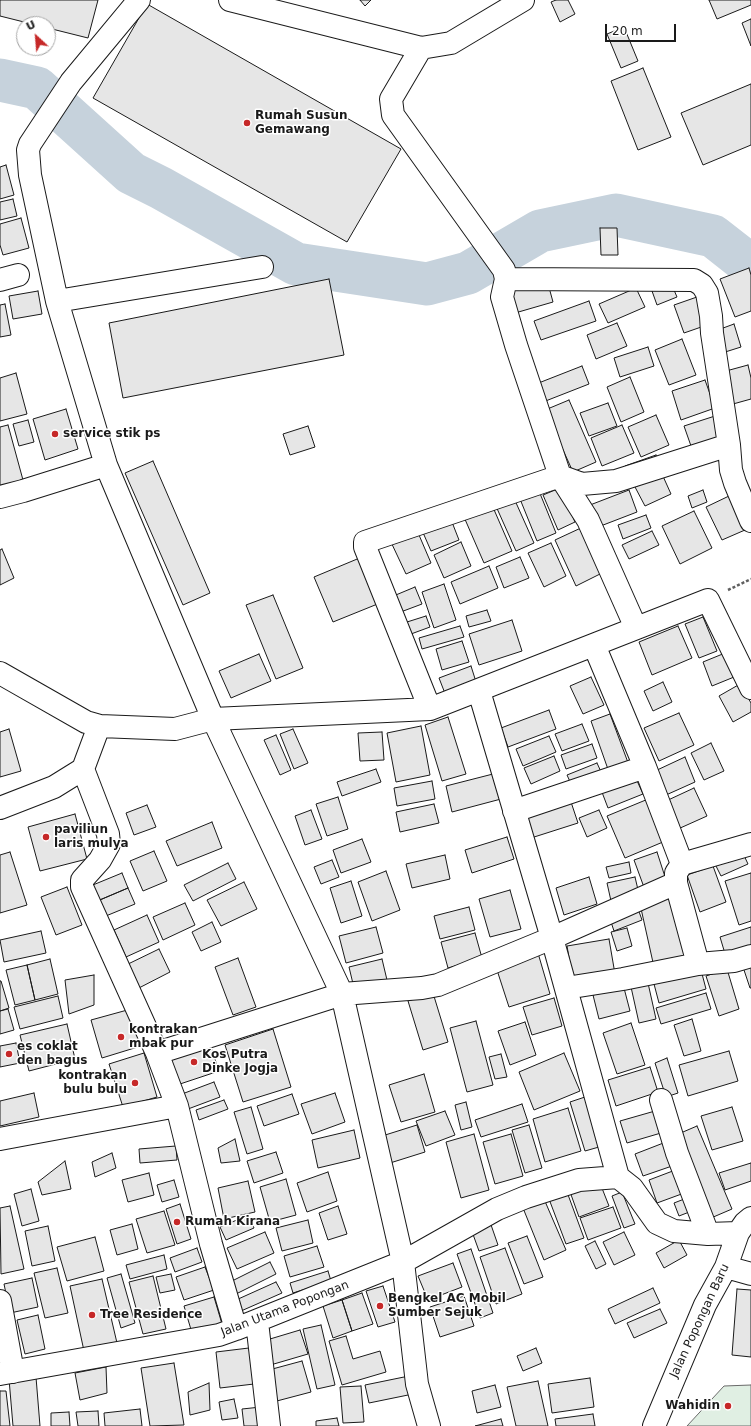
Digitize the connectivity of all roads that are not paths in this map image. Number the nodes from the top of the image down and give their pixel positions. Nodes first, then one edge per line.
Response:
1 (139, 0) edge
2 (230, 0) edge
3 (524, 0) edge
4 (420, 48) junction
5 (262, 267) dead end
6 (504, 273) junction
7 (57, 301) junction
8 (729, 444) junction
9 (106, 465) junction
10 (560, 476) junction
11 (0, 497) edge
12 (751, 521) edge
13 (636, 628) junction
14 (594, 645) junction
15 (0, 673) edge
16 (751, 688) edge
17 (479, 691) junction
18 (430, 709) junction
19 (213, 718) junction
20 (99, 726) junction
21 (645, 767) junction
22 (83, 770) junction
23 (0, 808) edge
24 (514, 811) junction
25 (751, 844) edge
26 (679, 873) junction
27 (552, 938) junction
28 (751, 956) edge
29 (698, 964) junction
30 (566, 988) junction
31 (342, 994) junction
32 (157, 1052) junction
33 (661, 1100) dead end
34 (177, 1106) junction
35 (0, 1139) edge
36 (618, 1177) junction
37 (744, 1226) edge
38 (708, 1234) junction
39 (403, 1262) junction
40 (726, 1268) junction
41 (751, 1274) edge
42 (0, 1301) edge
43 (257, 1322) junction
44 (236, 1330) junction
45 (6, 1373) edge
46 (270, 1426) edge
47 (429, 1426) edge
48 (654, 1426) edge

1 - 7 street
2 - 4 street
3 - 4 street
4 - 6 street
5 - 7 street
6 - 8 street
6 - 10 street
7 - 9 street
8 - 10 street
8 - 12 street
9 - 11 street
9 - 19 street
10 - 13 street
10 - 18 street
13 - 14 street
13 - 16 street
14 - 17 street
14 - 21 street
15 - 20 street
17 - 18 street
17 - 24 street
18 - 19 street
19 - 20 street
19 - 31 street
20 - 22 street
21 - 24 street
21 - 26 street
22 - 23 street
22 - 32 street
24 - 27 street
25 - 26 street
26 - 27 street
26 - 29 street
27 - 30 street
27 - 31 street
28 - 29 street
29 - 30 street
30 - 36 street
31 - 32 street
31 - 39 street
32 - 34 street
33 - 38 street
34 - 35 street
34 - 44 street
36 - 38 street
36 - 39 street, Jalan Utama Popongan
37 - 38 street
37 - 40 street, Jalan Popongan Baru
39 - 43 street, Jalan Utama Popongan
39 - 47 street
40 - 41 street
40 - 48 street, Jalan Popongan Baru
42 - 45 street
43 - 44 street, Jalan Utama Popongan
43 - 46 street
44 - 45 street, Jalan Utama Popongan

